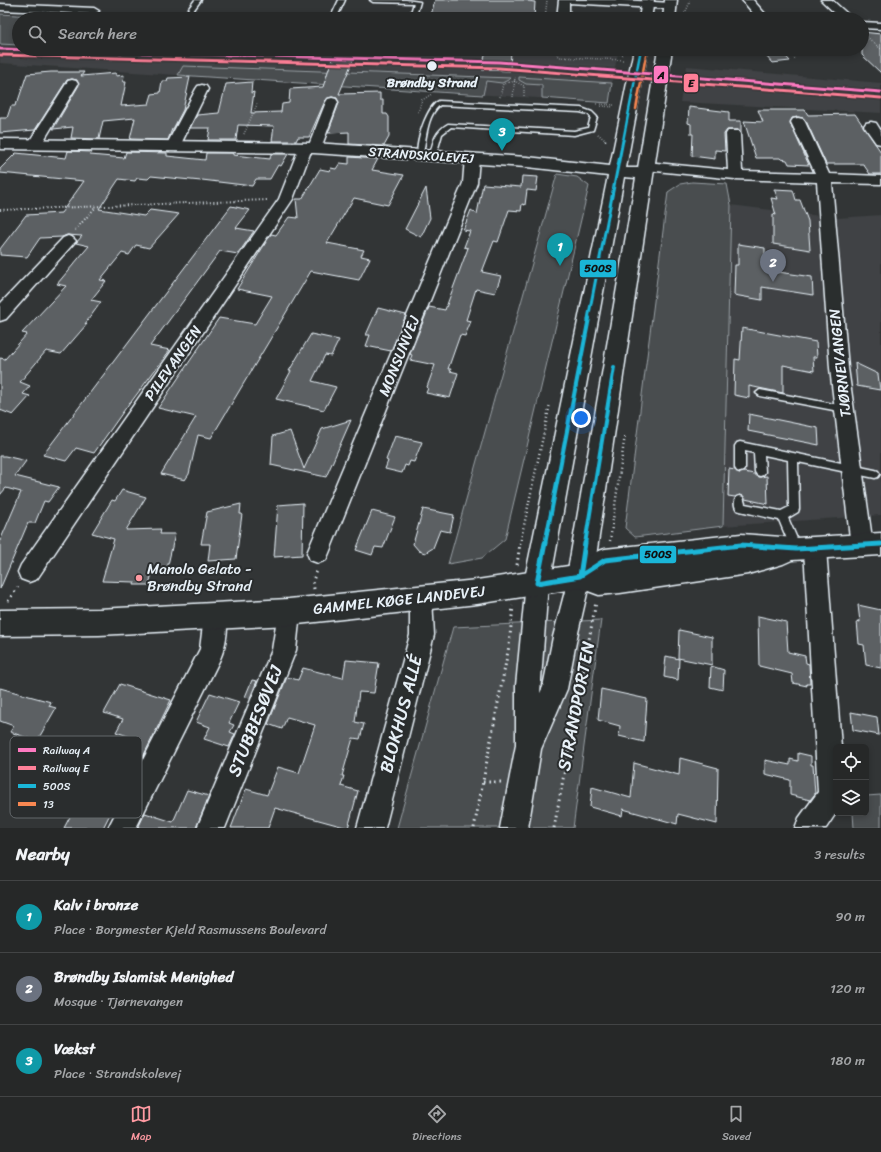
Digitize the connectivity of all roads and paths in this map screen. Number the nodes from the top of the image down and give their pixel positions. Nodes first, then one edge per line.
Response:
1 (28, 0) edge
2 (85, 0) edge
3 (198, 0) edge
4 (342, 0) edge
5 (373, 0) edge
6 (547, 0) edge
7 (691, 0) edge
8 (747, 0) edge
9 (826, 0) edge
10 (415, 1) edge
11 (564, 1) edge
12 (0, 7) edge
13 (20, 8) junction
14 (647, 8) edge
15 (670, 8) edge
16 (75, 10) junction
17 (93, 12) edge
18 (189, 12) edge
19 (336, 12) edge
20 (414, 12) edge
21 (546, 12) edge
22 (563, 12) edge
23 (685, 12) edge
24 (758, 12) edge
25 (839, 12) edge
26 (869, 25) edge
27 (881, 26) edge
28 (869, 38) edge
29 (881, 49) edge
30 (558, 56) edge
31 (623, 56) edge
32 (640, 56) edge
33 (660, 56) edge
34 (792, 56) edge
35 (796, 60) dead end
36 (465, 66) dead end
37 (516, 68) dead end
38 (515, 77) dead end
39 (72, 84) dead end
40 (202, 89) dead end
41 (258, 102) dead end
42 (332, 102) dead end
43 (512, 106) junction
44 (428, 120) junction
45 (798, 122) dead end
46 (450, 125) junction
47 (871, 126) dead end
48 (733, 134) dead end
49 (881, 140) edge
50 (0, 144) edge
51 (34, 145) junction
52 (173, 146) junction
53 (238, 147) junction
54 (310, 148) junction
55 (426, 155) junction
56 (472, 158) junction
57 (617, 168) junction
58 (645, 170) junction
59 (735, 175) junction
60 (824, 178) junction
61 (881, 180) edge
62 (286, 199) junction
63 (96, 206) junction
64 (0, 210) edge
65 (68, 241) joint
66 (0, 315) edge
67 (760, 393) dead end
68 (844, 408) junction
69 (759, 450) junction
70 (793, 457) junction
71 (740, 468) dead end
72 (851, 469) junction
73 (760, 472) dead end
74 (875, 474) dead end
75 (740, 500) dead end
76 (782, 516) junction
77 (875, 545) edge
78 (806, 549) junction
79 (318, 553) joint
80 (29, 572) joint
81 (590, 580) junction
82 (526, 584) junction
83 (421, 598) junction
84 (315, 609) junction
85 (289, 612) junction
86 (2, 615) edge
87 (216, 617) junction
88 (529, 745) junction
89 (142, 789) edge
90 (127, 818) edge
91 (122, 828) edge
92 (211, 828) edge
93 (371, 828) edge
94 (474, 828) edge
95 (514, 828) edge
96 (554, 828) edge
97 (809, 828) edge

1 - 13 street
2 - 16 street
3 - 18 lane
4 - 19 lane
5 - 10 lane
6 - 21 path
7 - 23 path
8 - 24 street
9 - 25 street
10 - 20 lane
11 - 14 street
11 - 22 street
12 - 13 street
13 - 16 street
14 - 15 street
16 - 17 street
26 - 27 street
28 - 29 path
30 - 31 path
32 - 57 street
33 - 58 street
34 - 35 path
36 - 37 path
38 - 43 path
39 - 51 street
40 - 52 street
41 - 53 path
42 - 54 street
43 - 44 lane
43 - 46 lane
44 - 46 lane
44 - 55 lane
45 - 60 street
46 - 55 lane
47 - 49 street
48 - 59 street
50 - 51 street, STRANDSKOLEVEJ
51 - 52 street, STRANDSKOLEVEJ
52 - 53 street, STRANDSKOLEVEJ
53 - 54 street, STRANDSKOLEVEJ
54 - 55 street, STRANDSKOLEVEJ
54 - 62 street, PILEVANGEN
55 - 56 street, STRANDSKOLEVEJ
56 - 57 street, STRANDSKOLEVEJ
56 - 79 street, MONSUNVEJ
57 - 58 street, STRANDSKOLEVEJ
57 - 82 street
58 - 59 street, STRANDSKOLEVEJ
58 - 81 street
59 - 60 street, STRANDSKOLEVEJ
60 - 61 street, STRANDSKOLEVEJ
60 - 68 street, TJØRNEVANGEN
62 - 63 path
62 - 80 street, PILEVANGEN
63 - 64 path
63 - 65 path
65 - 66 street
67 - 68 lane
68 - 72 street, TJØRNEVANGEN
69 - 70 lane
69 - 71 lane
69 - 73 lane
70 - 72 lane
70 - 76 lane
72 - 74 lane
72 - 77 street, TJØRNEVANGEN
75 - 76 lane
76 - 78 lane
77 - 78 street, GAMMEL KØGE LANDEVEJ
78 - 81 street, GAMMEL KØGE LANDEVEJ
78 - 97 street
79 - 84 path
80 - 86 path
81 - 82 street, GAMMEL KØGE LANDEVEJ
81 - 88 street, STRANDPORTEN
81 - 96 path, STRANDPORTEN
82 - 83 street, GAMMEL KØGE LANDEVEJ
82 - 88 street, STRANDPORTEN
82 - 94 path
83 - 84 street, GAMMEL KØGE LANDEVEJ
83 - 93 street, BLOKHUS ALLÉ
84 - 85 street, GAMMEL KØGE LANDEVEJ
85 - 87 street, GAMMEL KØGE LANDEVEJ
85 - 92 street, STUBBESØVEJ
86 - 87 street, GAMMEL KØGE LANDEVEJ
87 - 89 street
88 - 95 street, STRANDPORTEN
90 - 91 street

